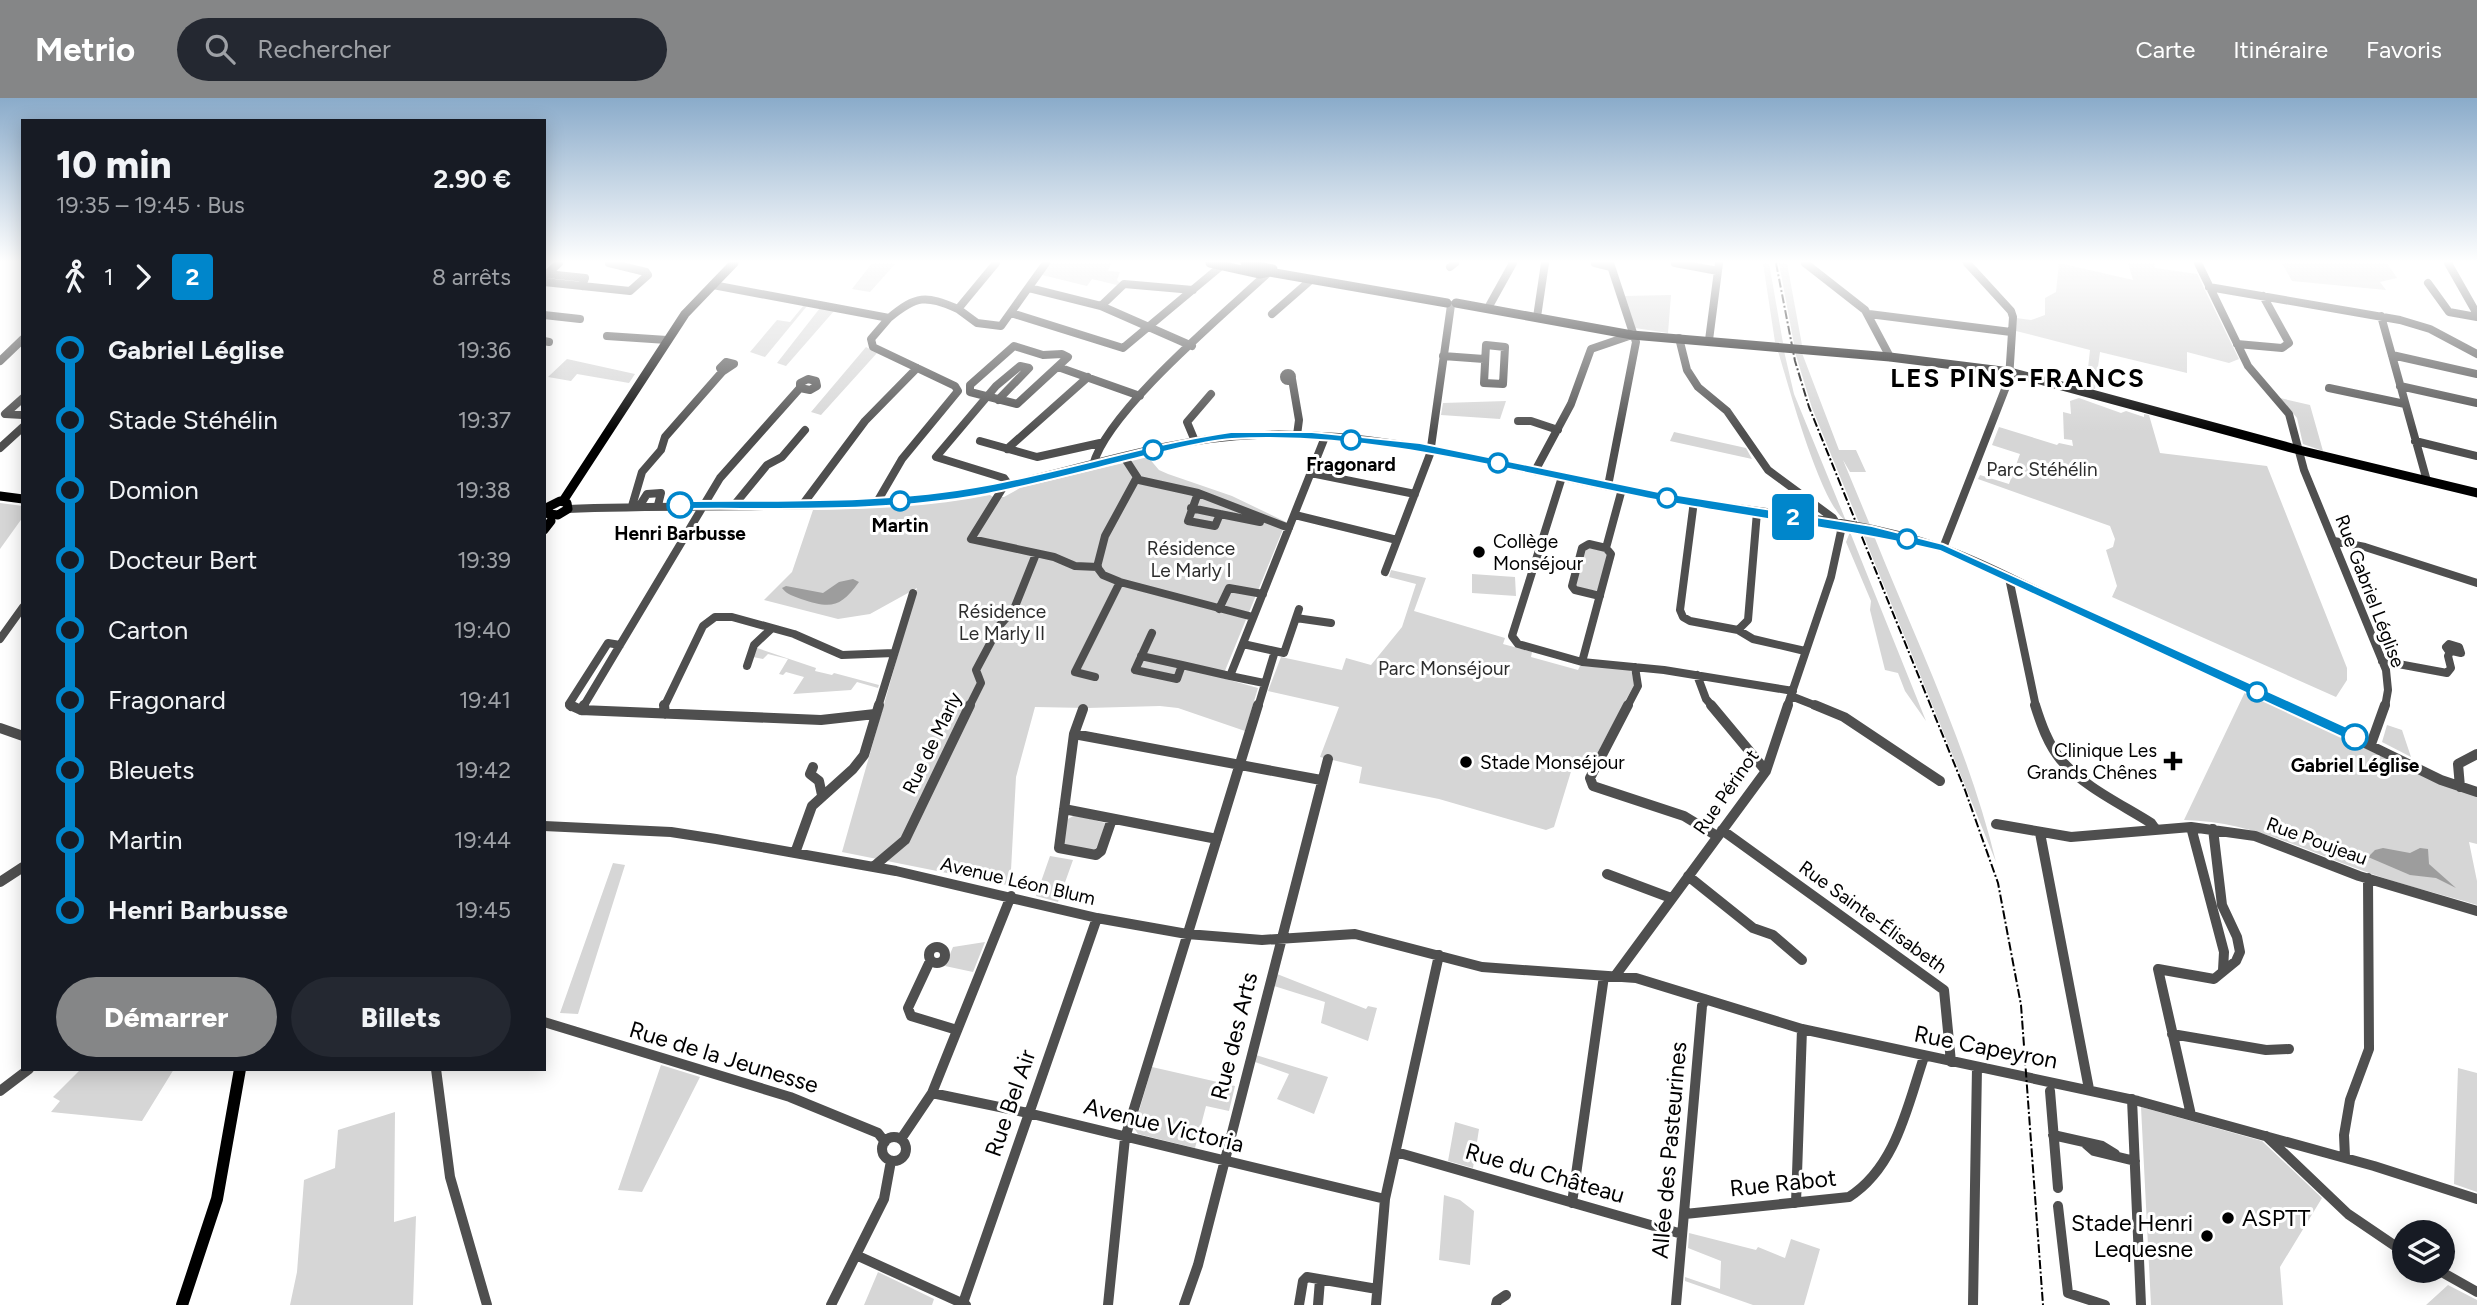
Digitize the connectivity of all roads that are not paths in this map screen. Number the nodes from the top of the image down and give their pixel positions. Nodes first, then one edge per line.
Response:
1 (681, 319) edge
2 (888, 319) edge
3 (974, 319) edge
4 (1005, 319) edge
5 (1030, 319) edge
6 (1130, 319) edge
7 (1159, 319) edge
8 (1220, 319) edge
9 (1449, 319) edge
10 (1548, 319) edge
11 (1628, 319) edge
12 (1712, 319) edge
13 (1871, 319) edge
14 (1910, 319) edge
15 (2013, 319) edge
16 (2225, 319) edge
17 (2276, 319) edge
18 (2382, 319) edge
19 (2393, 319) edge
20 (1149, 328) junction
21 (2011, 332) junction
22 (607, 336) dead end
23 (1634, 338) junction
24 (1679, 338) junction
25 (667, 340) junction
26 (1709, 340) junction
27 (21, 341) edge
28 (2238, 344) junction
29 (1192, 346) junction
30 (2477, 354) edge
31 (2392, 355) junction
32 (1443, 356) junction
33 (1890, 357) junction
34 (1483, 359) junction
35 (0, 360) edge
36 (1058, 367) junction
37 (917, 368) junction
38 (722, 372) dead end
39 (2010, 372) junction
40 (2477, 374) edge
41 (1088, 377) junction
42 (1292, 379) dead end
43 (2400, 386) junction
44 (800, 388) dead end
45 (2329, 388) dead end
46 (1211, 394) dead end
47 (1140, 396) junction
48 (988, 397) junction
49 (21, 400) edge
50 (998, 400) junction
51 (2477, 403) edge
52 (2405, 404) junction
53 (21, 415) edge
54 (1518, 421) dead end
55 (21, 429) edge
56 (805, 430) dead end
57 (1558, 430) junction
58 (1297, 435) junction
59 (1325, 437) junction
60 (981, 441) dead end
61 (1195, 441) junction
62 (2415, 441) junction
63 (1100, 443) junction
64 (0, 448) edge
65 (1007, 449) junction
66 (1430, 449) junction
67 (2299, 450) junction
68 (2477, 456) edge
69 (1124, 457) junction
70 (1093, 465) junction
71 (1535, 471) junction
72 (1311, 472) junction
73 (1562, 477) junction
74 (1136, 479) junction
75 (2427, 481) junction
76 (1006, 485) junction
77 (1608, 486) junction
78 (1622, 489) junction
79 (1198, 493) junction
80 (2477, 493) edge
81 (1415, 494) junction
82 (0, 496) edge
83 (21, 499) edge
84 (1694, 501) junction
85 (877, 502) junction
86 (734, 504) junction
87 (803, 504) junction
88 (566, 505) junction
89 (702, 505) junction
90 (636, 506) junction
91 (1191, 508) junction
92 (1757, 512) junction
93 (550, 514) edge
94 (1220, 514) junction
95 (1294, 515) junction
96 (1269, 522) junction
97 (1842, 525) junction
98 (1289, 528) junction
99 (1397, 540) junction
100 (2334, 541) junction
101 (1606, 548) junction
102 (1943, 548) junction
103 (1036, 554) junction
104 (1097, 567) junction
105 (1385, 572) dead end
106 (2009, 578) junction
107 (1120, 582) junction
108 (2477, 583) edge
109 (913, 593) dead end
110 (1262, 594) junction
111 (1600, 596) junction
112 (1219, 608) junction
113 (21, 610) edge
114 (1253, 617) junction
115 (1331, 623) dead end
116 (771, 629) junction
117 (1738, 630) junction
118 (1152, 633) dead end
119 (0, 639) edge
120 (1243, 644) junction
121 (1805, 651) junction
122 (1279, 652) junction
123 (2451, 652) dead end
124 (894, 653) junction
125 (1142, 656) junction
126 (2382, 661) junction
127 (1582, 662) junction
128 (1182, 665) junction
129 (747, 666) dead end
130 (1635, 667) junction
131 (1697, 675) junction
132 (1230, 676) junction
133 (1095, 677) dead end
134 (1264, 683) junction
135 (1792, 694) junction
136 (1083, 709) dead end
137 (666, 714) junction
138 (875, 714) junction
139 (0, 728) edge
140 (1074, 734) junction
141 (21, 735) edge
142 (2371, 744) junction
143 (2477, 754) edge
144 (1328, 759) dead end
145 (1240, 765) junction
146 (813, 767) dead end
147 (1766, 771) junction
148 (1321, 780) junction
149 (1940, 780) dead end
150 (2460, 787) junction
151 (2477, 792) edge
152 (822, 795) junction
153 (1064, 809) junction
154 (1112, 819) junction
155 (1996, 824) dead end
156 (546, 826) edge
157 (2191, 828) junction
158 (2213, 829) junction
159 (2156, 830) junction
160 (1719, 833) junction
161 (2040, 833) junction
162 (1217, 839) junction
163 (795, 853) junction
164 (873, 867) junction
165 (21, 868) edge
166 (1607, 874) dead end
167 (1688, 876) junction
168 (2368, 878) junction
169 (0, 882) edge
170 (1011, 897) junction
171 (1671, 898) junction
172 (2210, 903) junction
173 (2222, 905) junction
174 (2477, 911) edge
175 (1097, 918) junction
176 (1187, 934) junction
177 (1280, 939) junction
178 (1439, 955) junction
179 (1802, 960) dead end
180 (930, 961) dead end
181 (1482, 967) joint
182 (2223, 970) junction
183 (1609, 976) junction
184 (1705, 999) junction
185 (546, 1023) edge
186 (1802, 1028) junction
187 (957, 1030) junction
188 (2172, 1034) junction
189 (2290, 1049) dead end
190 (1924, 1057) junction
191 (1951, 1062) junction
192 (1977, 1067) junction
193 (26, 1071) edge
194 (240, 1071) edge
195 (436, 1071) edge
196 (2089, 1089) junction
197 (0, 1091) edge
198 (2050, 1091) dead end
199 (932, 1093) junction
200 (2132, 1099) junction
201 (1028, 1113) junction
202 (2191, 1115) junction
203 (2053, 1135) junction
204 (2265, 1135) junction
205 (1125, 1138) junction
206 (901, 1139) junction
207 (885, 1142) junction
208 (1396, 1153) junction
209 (2345, 1157) junction
210 (891, 1161) junction
211 (2136, 1161) junction
212 (1223, 1162) junction
213 (2058, 1188) dead end
214 (1385, 1199) junction
215 (2477, 1199) edge
216 (1572, 1203) junction
217 (1796, 1203) junction
218 (2058, 1206) dead end
219 (1685, 1214) junction
220 (1682, 1234) junction
221 (2392, 1245) edge
222 (856, 1255) junction
223 (1320, 1280) junction
224 (2455, 1280) edge
225 (1377, 1289) junction
226 (2477, 1292) edge
227 (1506, 1295) dead end
228 (965, 1304) edge
229 (182, 1305) edge
230 (487, 1305) edge
231 (831, 1305) edge
232 (1108, 1305) edge
233 (1184, 1305) edge
234 (1299, 1305) edge
235 (1318, 1305) edge
236 (1376, 1305) edge
237 (1496, 1305) edge
238 (1676, 1305) edge
239 (1973, 1305) edge
240 (2105, 1305) edge
241 (2141, 1305) edge

1 - 25 main road
2 - 37 street
3 - 4 street
5 - 20 street
6 - 20 street
7 - 20 street
8 - 29 street
9 - 32 street
10 - 23 main road
11 - 23 street
12 - 26 street
13 - 33 street
14 - 21 street
15 - 21 street
16 - 28 street, Rue Gabriel Léglise
17 - 28 street
18 - 31 street
19 - 30 street
20 - 29 street
21 - 39 street
22 - 25 street
23 - 24 main road
23 - 57 street
23 - 77 street
24 - 26 main road
24 - 97 street
25 - 88 main road
26 - 33 main road
27 - 35 street
28 - 67 street, Rue Gabriel Léglise
29 - 47 street
31 - 40 street
31 - 43 street
32 - 34 street
32 - 66 street
33 - 39 main road
34 - 34 street
36 - 41 street
36 - 48 street
36 - 50 street
37 - 85 street
37 - 87 street
38 - 90 street
39 - 67 main road
39 - 102 street
41 - 47 street
41 - 65 street
42 - 58 street
43 - 51 street
43 - 52 street
44 - 89 street
45 - 52 street
46 - 61 street
47 - 63 street
48 - 50 street
48 - 50 street
48 - 76 street
49 - 53 street
52 - 62 street
54 - 57 street
55 - 64 street
56 - 86 street
57 - 71 street
58 - 59 street
58 - 61 street
59 - 66 street
59 - 72 street
60 - 65 street
61 - 69 street
62 - 68 street
62 - 75 street
63 - 65 street
63 - 70 street
66 - 71 street
66 - 81 street
67 - 75 main road
67 - 100 street, Rue Gabriel Léglise
69 - 70 street
69 - 74 street
70 - 76 street
71 - 73 street
72 - 81 street
72 - 95 street
73 - 77 street
73 - 127 street
74 - 79 street
74 - 104 street
75 - 80 main road
76 - 85 street
76 - 103 street
77 - 78 street
78 - 84 street
78 - 101 street
79 - 91 street
79 - 96 street
81 - 99 street
82 - 83 main road
84 - 92 street
84 - 117 street
85 - 87 street
86 - 87 street
86 - 89 street
88 - 90 street
88 - 93 main road
89 - 90 street
89 - 137 street
91 - 94 street
91 - 94 street
92 - 97 street
92 - 117 street
94 - 96 street
95 - 98 street
95 - 99 street
96 - 98 street
97 - 102 street
97 - 121 street, Rue Périnot
98 - 110 street
99 - 105 street
100 - 108 street
100 - 126 street, Rue Gabriel Léglise
101 - 111 street
101 - 111 street
102 - 106 street
103 - 104 street
103 - 164 street, Rue de Marly
104 - 107 street
106 - 142 street
106 - 159 street
107 - 112 street
107 - 133 street
109 - 124 street
110 - 112 street
110 - 114 street
111 - 127 street
112 - 114 street
113 - 119 street
114 - 120 street
115 - 122 street
116 - 124 street
116 - 129 street
116 - 137 street
117 - 121 street
118 - 125 street
120 - 122 street
120 - 132 street
121 - 135 street, Rue Périnot
122 - 134 street
123 - 126 street
124 - 138 street
125 - 128 street
125 - 128 street
126 - 142 street, Rue Gabriel Léglise
127 - 130 street
128 - 132 street
130 - 131 street
130 - 160 street, Rue Sainte-Élisabeth
131 - 135 street
131 - 147 street
132 - 134 street
134 - 145 street
135 - 147 street, Rue Périnot
135 - 149 street
136 - 140 street
137 - 138 street
138 - 152 street
139 - 141 street
140 - 145 street
140 - 153 street
142 - 150 street
143 - 150 street
144 - 148 street, Rue des Arts
145 - 148 street
145 - 162 street
146 - 152 street
147 - 160 street, Rue Périnot
148 - 177 street, Rue des Arts
150 - 151 street
152 - 163 street
153 - 154 street
153 - 154 street
154 - 162 street
155 - 161 street, Rue Poujeau
156 - 163 street, Avenue Léon Blum
157 - 158 street, Rue Poujeau
157 - 159 street, Rue Poujeau
157 - 172 street
158 - 168 street, Rue Poujeau
158 - 173 street
159 - 161 street, Rue Poujeau
160 - 167 street, Rue Périnot
160 - 191 street, Rue Sainte-Élisabeth
161 - 196 street
162 - 176 street
163 - 164 street, Avenue Léon Blum
164 - 170 street, Avenue Léon Blum
165 - 169 street
166 - 171 street
167 - 171 street, Rue Périnot
167 - 179 street
168 - 174 street, Rue Poujeau
168 - 209 street
170 - 175 street, Avenue Léon Blum
170 - 187 street
171 - 183 street, Rue Périnot
172 - 173 street
172 - 182 street
173 - 182 street
175 - 176 street, Avenue Léon Blum
175 - 201 street, Rue Bel Air
176 - 177 street, Avenue Léon Blum
176 - 205 street
177 - 178 street, Avenue Léon Blum
177 - 212 street, Rue des Arts
178 - 181 street, Avenue Léon Blum
178 - 208 street
180 - 187 street
181 - 183 street, Rue Capeyron
182 - 188 street
183 - 184 street, Rue Capeyron
183 - 216 street
184 - 186 street, Rue Capeyron
184 - 219 street, Allée des Pasteurines
185 - 207 street, Rue de la Jeunesse
186 - 190 street, Rue Capeyron
186 - 217 street
187 - 199 street
188 - 189 street
188 - 202 street
190 - 191 street, Rue Capeyron
190 - 217 street, Rue Rabot
191 - 192 street, Rue Capeyron
192 - 196 street, Rue Capeyron
192 - 239 street
193 - 197 street
194 - 229 main road
195 - 230 street
196 - 200 street, Rue Capeyron
198 - 203 street
199 - 201 street, Avenue Victoria
199 - 206 street
200 - 202 street, Rue Capeyron
200 - 211 street
201 - 205 street, Avenue Victoria
201 - 228 street, Rue Bel Air
202 - 204 street, Rue Capeyron
203 - 211 street
203 - 213 street
204 - 209 street, Rue Capeyron
204 - 221 street
205 - 212 street, Avenue Victoria
205 - 232 street
206 - 207 street
206 - 210 street
207 - 210 street
208 - 214 street
208 - 216 street, Rue du Château
209 - 215 street, Rue Capeyron
210 - 222 street
211 - 241 street
212 - 214 street, Avenue Victoria
212 - 233 street, Rue des Arts
214 - 225 street
216 - 220 street, Rue du Château
217 - 219 street, Rue Rabot
218 - 240 street
219 - 220 street, Allée des Pasteurines
220 - 238 street, Allée des Pasteurines
222 - 228 street
222 - 231 street
223 - 225 street
223 - 234 street
223 - 235 street
224 - 226 street
225 - 236 street
227 - 237 street

